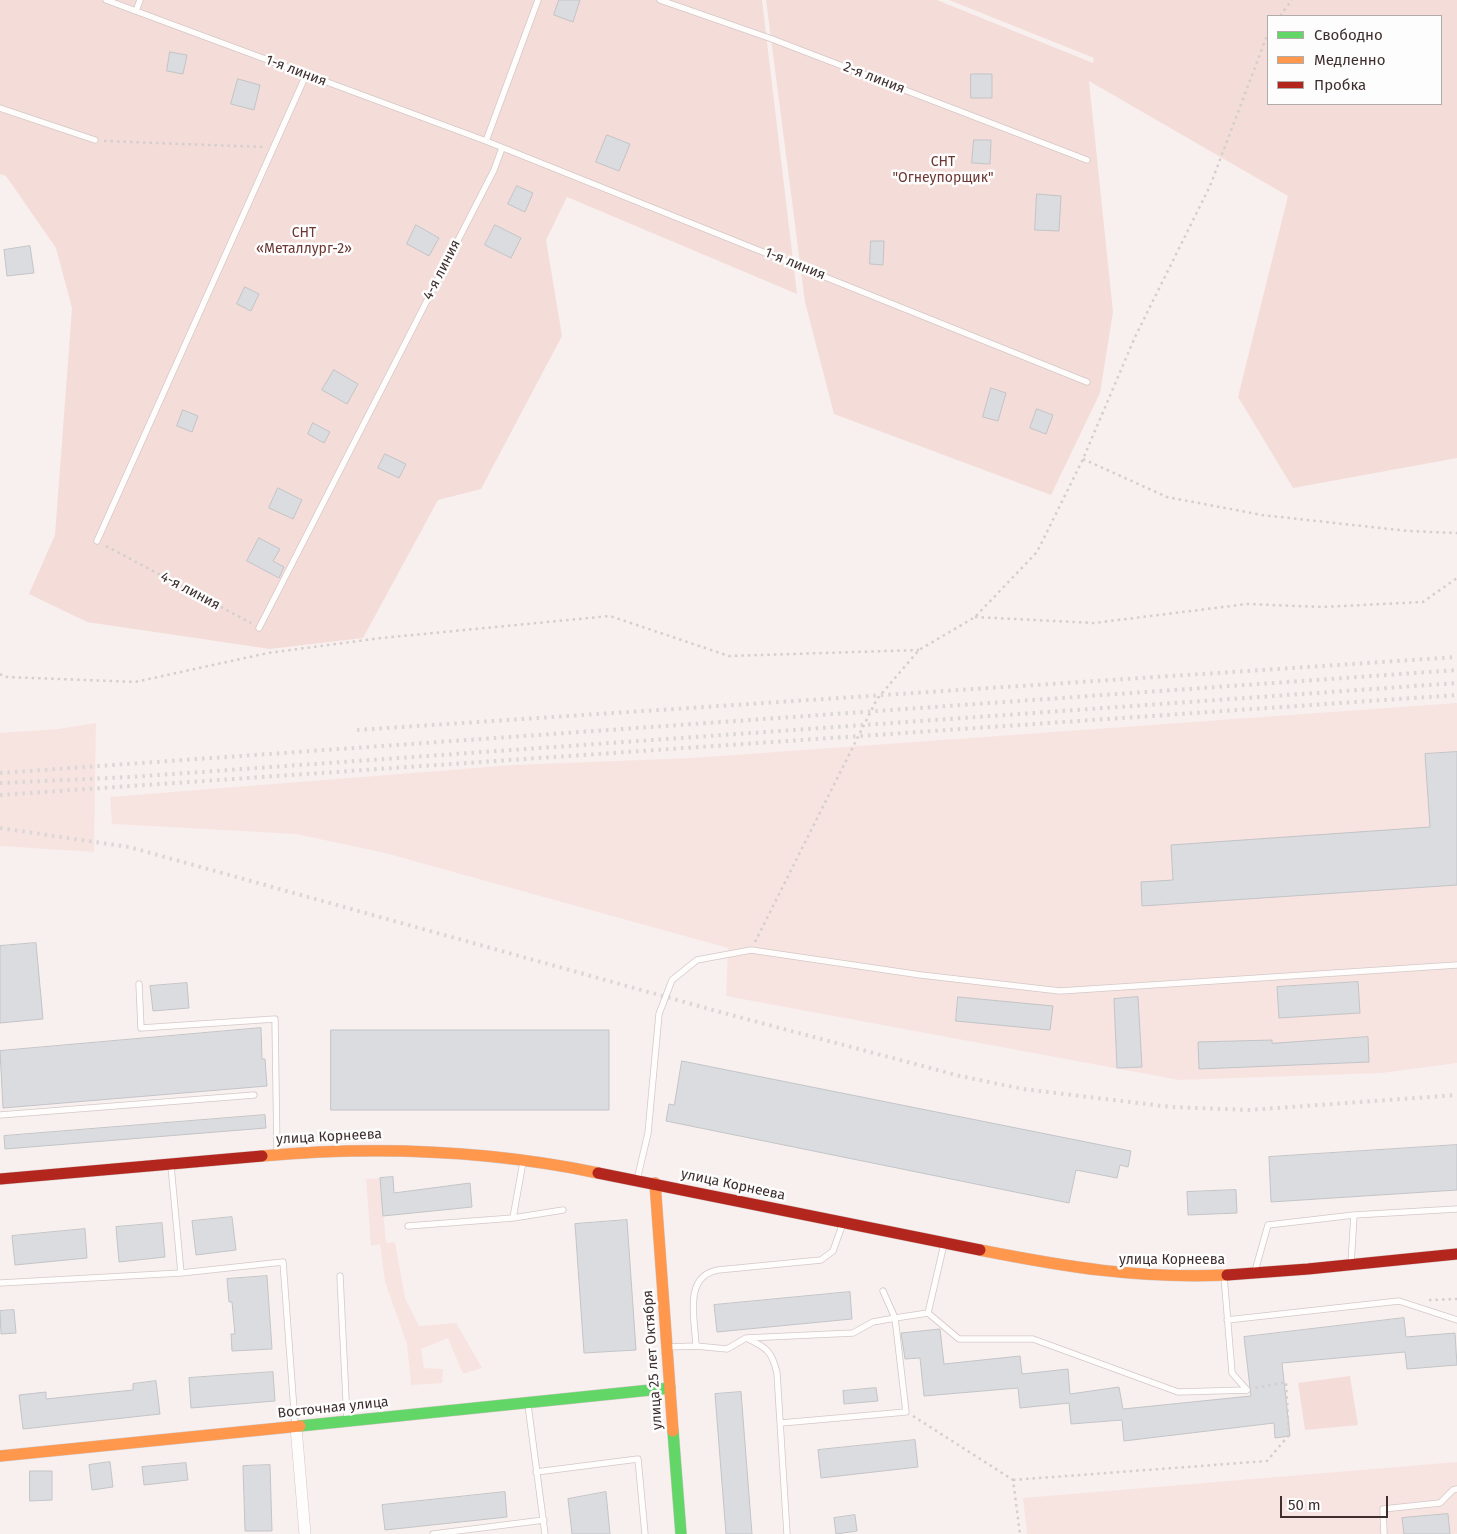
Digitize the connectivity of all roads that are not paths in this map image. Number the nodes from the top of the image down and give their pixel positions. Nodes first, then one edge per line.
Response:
1 (106, 0) edge
2 (140, 0) edge
3 (538, 0) edge
4 (660, 0) edge
5 (136, 11) junction
6 (306, 75) junction
7 (0, 108) edge
8 (95, 140) road end
9 (486, 141) junction
10 (502, 148) junction
11 (1087, 160) dead end
12 (1087, 382) dead end
13 (97, 541) road end
14 (259, 628) road end
15 (1457, 965) edge
16 (138, 984) dead end
17 (254, 1095) dead end
18 (0, 1115) edge
19 (277, 1154) junction
20 (523, 1160) junction
21 (171, 1163) junction
22 (0, 1179) edge
23 (637, 1180) junction
24 (655, 1183) junction
25 (1457, 1209) edge
26 (563, 1210) dead end
27 (1354, 1215) junction
28 (514, 1218) junction
29 (843, 1223) junction
30 (408, 1226) dead end
31 (944, 1243) junction
32 (1457, 1254) edge
33 (1351, 1264) junction
34 (181, 1273) junction
35 (1254, 1273) junction
36 (340, 1276) dead end
37 (1224, 1276) junction
38 (0, 1283) edge
39 (883, 1291) dead end
40 (928, 1312) junction
41 (895, 1318) junction
42 (1227, 1320) junction
43 (1457, 1320) edge
44 (746, 1338) junction
45 (696, 1346) junction
46 (667, 1348) junction
47 (670, 1388) junction
48 (528, 1404) junction
49 (348, 1422) junction
50 (781, 1423) junction
51 (296, 1427) junction
52 (0, 1456) edge
53 (536, 1472) junction
54 (1457, 1489) edge
55 (544, 1520) junction
56 (305, 1534) edge
57 (433, 1534) edge
58 (545, 1534) edge
59 (645, 1534) edge
60 (681, 1534) edge
61 (787, 1534) edge
62 (1384, 1534) edge

1 - 5 lane, 1-я линия
2 - 5 lane
3 - 9 lane
4 - 11 lane, 2-я линия
5 - 6 lane, 1-я линия
6 - 9 lane, 1-я линия
6 - 13 lane
7 - 8 lane
9 - 10 lane, 1-я линия
10 - 12 lane, 1-я линия
10 - 14 lane, 4-я линия
15 - 23 lane
16 - 19 lane
17 - 18 lane
19 - 20 street, улица Корнеева
19 - 21 street, улица Корнеева
20 - 23 street, улица Корнеева
20 - 28 lane
21 - 22 street, улица Корнеева
21 - 34 lane
23 - 24 street, улица Корнеева
24 - 29 street, улица Корнеева
24 - 46 street, улица 25 лет Октября
25 - 27 lane
26 - 28 lane
27 - 33 lane
27 - 35 lane
28 - 30 lane
29 - 31 street, улица Корнеева
29 - 45 lane
31 - 37 street, улица Корнеева
31 - 40 lane
32 - 33 street, улица Корнеева
33 - 35 street, улица Корнеева
34 - 38 lane
34 - 51 lane
35 - 37 street, улица Корнеева
36 - 49 lane
37 - 42 lane
39 - 41 lane
40 - 41 lane
40 - 42 lane
41 - 44 lane
41 - 50 lane
42 - 43 lane
44 - 45 lane
44 - 50 lane
45 - 46 lane
46 - 47 street, улица 25 лет Октября
47 - 48 street, Восточная улица
47 - 60 street, улица 25 лет Октября
48 - 49 street, Восточная улица
48 - 53 lane
49 - 51 street, Восточная улица
50 - 61 lane
51 - 52 street, Восточная улица
51 - 56 street
53 - 55 lane
53 - 59 lane
54 - 62 lane
55 - 57 lane
55 - 58 lane

